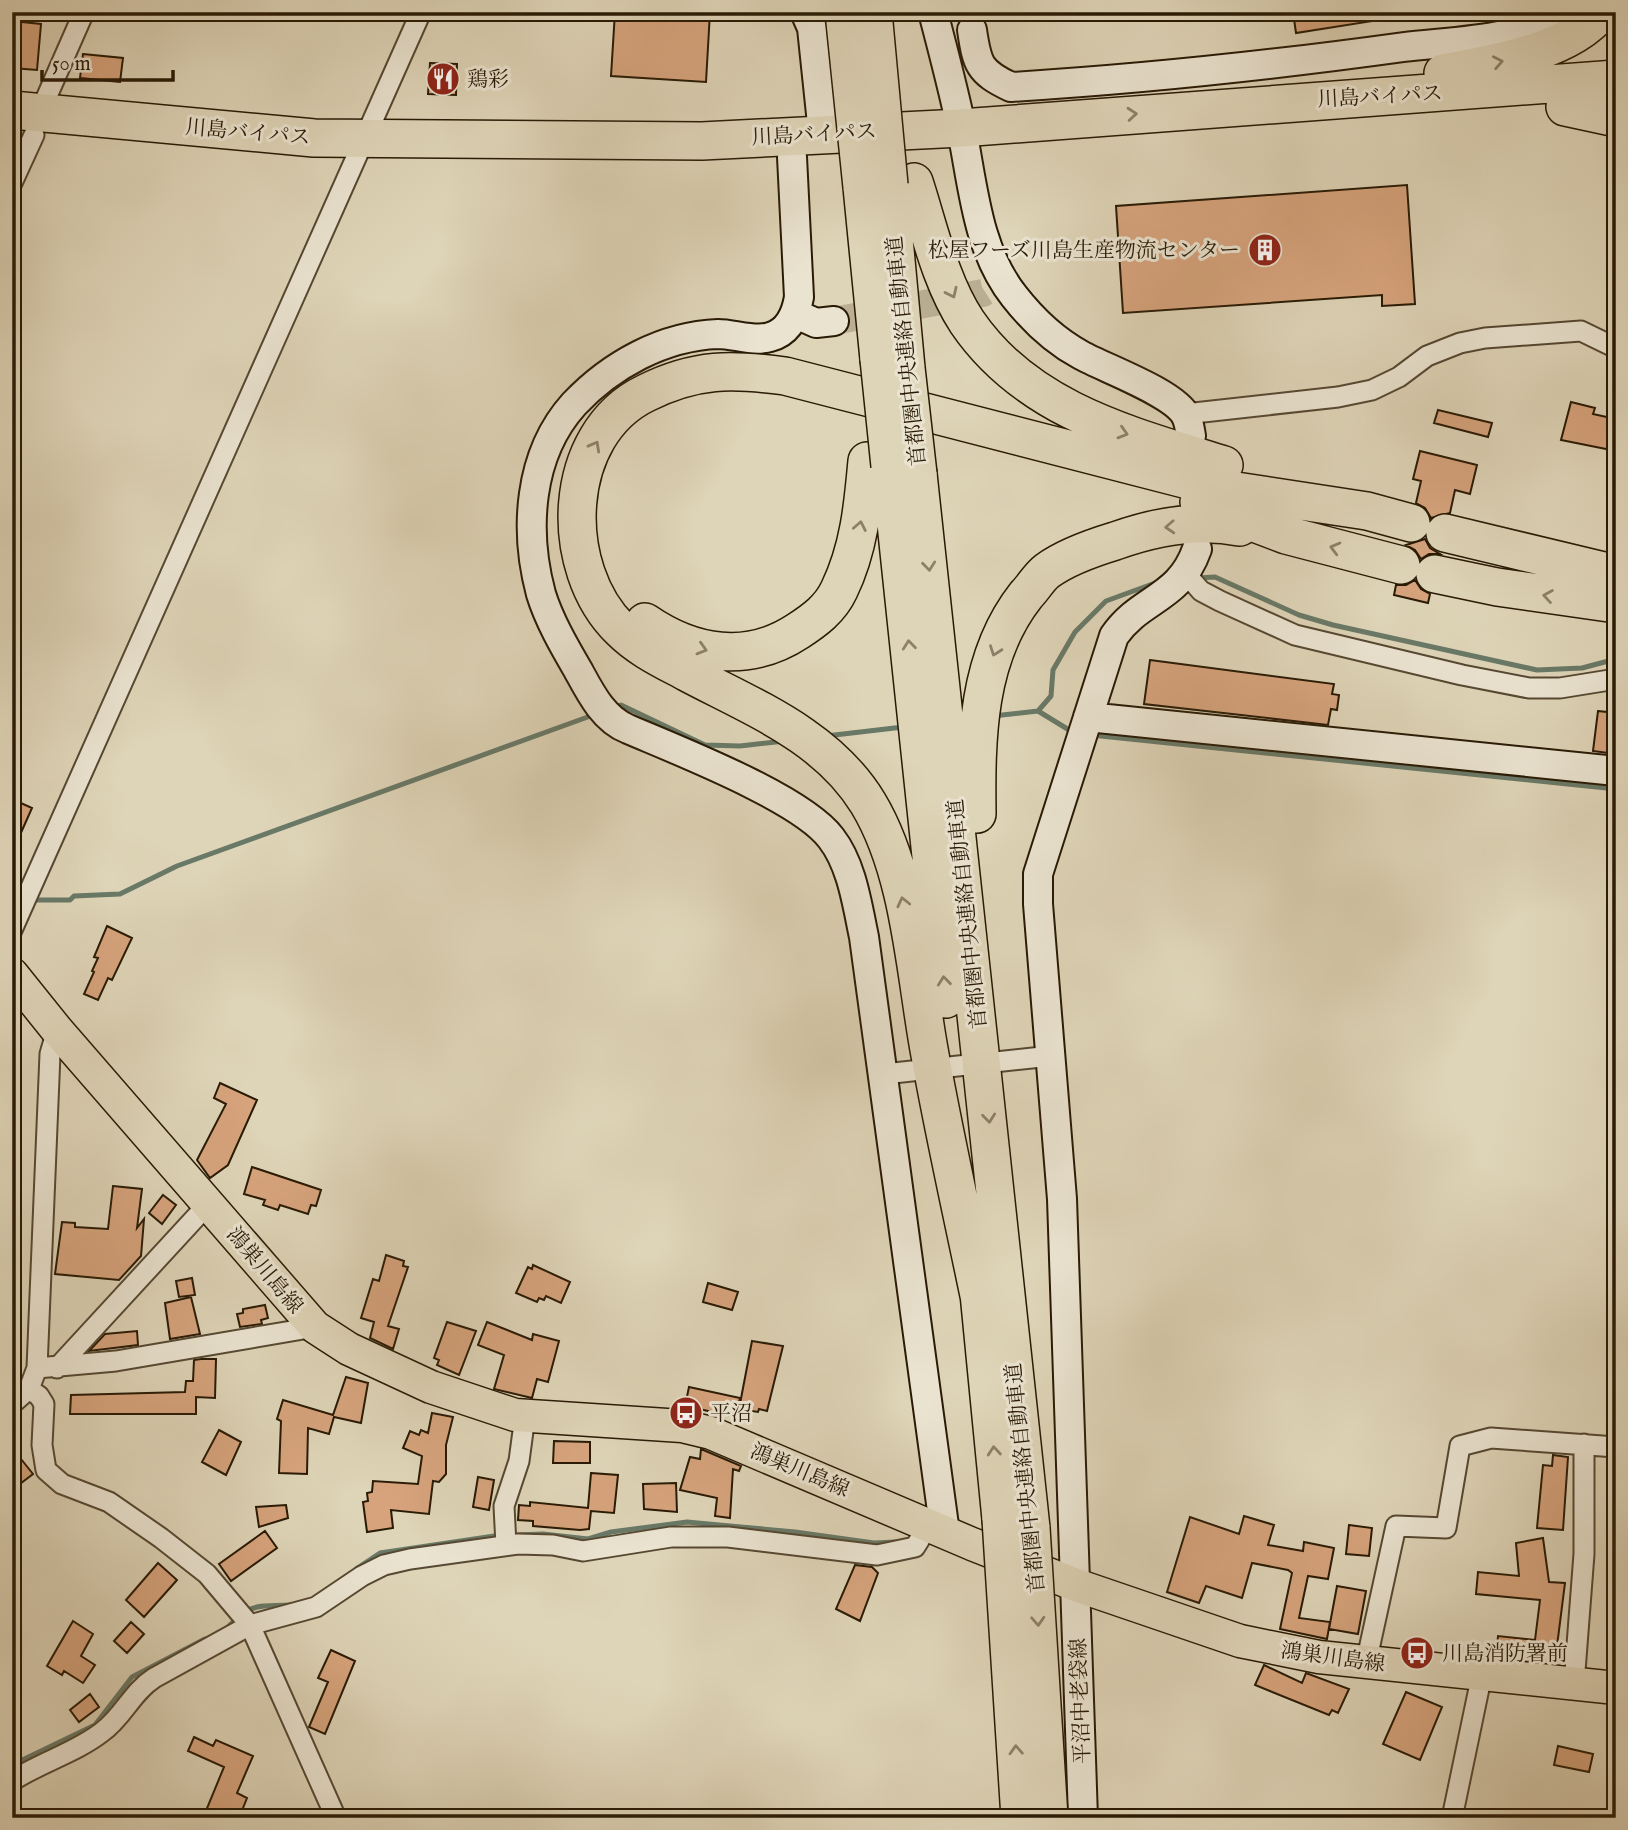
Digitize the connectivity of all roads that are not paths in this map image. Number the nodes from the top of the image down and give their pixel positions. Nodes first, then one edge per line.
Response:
1 (85, 12) edge
2 (421, 12) edge
3 (805, 12) edge
4 (830, 12) edge
5 (844, 12) edge
6 (873, 12) edge
7 (888, 12) edge
8 (933, 12) edge
9 (1563, 12) edge
10 (1601, 12) edge
11 (972, 30) dead end
12 (1616, 79) edge
13 (1287, 102) junction
14 (1616, 103) edge
15 (1565, 107) junction
16 (1616, 118) edge
17 (25, 122) edge
18 (823, 133) junction
19 (963, 138) junction
20 (361, 150) junction
21 (792, 157) junction
22 (12, 183) edge
23 (877, 185) junction
24 (796, 314) junction
25 (834, 321) tunnel mouth
26 (1616, 348) edge
27 (883, 361) junction
28 (1188, 425) joint
29 (892, 467) junction
30 (1367, 511) junction
31 (1286, 535) junction
32 (1185, 572) joint
33 (1616, 574) edge
34 (1616, 604) edge
35 (1616, 679) edge
36 (932, 723) junction
37 (1085, 729) junction
38 (1616, 771) edge
39 (967, 907) junction
40 (12, 930) edge
41 (12, 974) edge
42 (57, 1030) junction
43 (1051, 1056) junction
44 (956, 1066) junction
45 (884, 1074) junction
46 (209, 1203) junction
47 (315, 1327) junction
48 (37, 1368) junction
49 (57, 1368) junction
50 (29, 1389) junction
51 (12, 1404) edge
52 (525, 1416) junction
53 (1584, 1444) junction
54 (1616, 1447) edge
55 (1016, 1524) junction
56 (937, 1529) junction
57 (505, 1539) junction
58 (1076, 1585) junction
59 (250, 1625) junction
60 (1366, 1663) junction
61 (1482, 1674) junction
62 (1574, 1684) junction
63 (1616, 1688) edge
64 (12, 1781) edge
65 (336, 1818) edge
66 (1020, 1818) edge
67 (1048, 1818) edge
68 (1083, 1818) edge
69 (1452, 1818) edge

1 - 17 street
2 - 20 street
3 - 18 street
4 - 23 highway
5 - 23 highway, 首都圏中央連絡自動車道, bridge
6 - 23 highway, 首都圏中央連絡自動車道, bridge
7 - 23 highway
8 - 19 street
9 - 11 street
13 -> 10 highway
12 - 13 highway, 川島バイパス
19 -> 13 highway, 川島バイパス
14 - 15 highway, 川島バイパス
15 - 16 highway
15 - 19 highway, 川島バイパス
17 - 20 highway, 川島バイパス
17 - 22 street
18 - 19 highway, 川島バイパス
18 - 20 highway, 川島バイパス
19 - 21 highway, 川島バイパス
19 - 28 street
20 - 21 highway, 川島バイパス
20 - 40 street
21 - 24 street
23 - 27 highway, 首都圏中央連絡自動車道
23 -> 30 highway
24 - 25 street
24 - 45 street
26 - 28 street
27 - 29 highway
27 - 29 highway, 首都圏中央連絡自動車道, bridge
31 -> 29 highway
29 - 36 highway, 首都圏中央連絡自動車道
30 - 33 highway
44 -> 30 highway
34 -> 31 highway
31 -> 39 highway
32 - 35 street
32 - 37 street, 平沼中老袋線
36 - 39 highway, 首都圏中央連絡自動車道
44 -> 36 highway, 首都圏中央連絡自動車道
37 - 38 street
37 - 43 street, 平沼中老袋線
39 - 44 highway, 首都圏中央連絡自動車道
41 - 42 main road, 鴻巣川島線
42 - 46 main road, 鴻巣川島線
42 - 48 street
43 - 44 street
43 - 58 street, 平沼中老袋線
44 - 45 street
44 -> 55 highway, 首都圏中央連絡自動車道
55 -> 44 highway, 首都圏中央連絡自動車道
45 - 56 street
46 - 47 main road, 鴻巣川島線
46 - 49 street
47 - 49 street
47 - 52 main road, 鴻巣川島線
48 - 49 street
48 - 50 street
50 - 51 street
50 - 59 street
52 - 56 main road, 鴻巣川島線
52 - 57 street
53 - 54 street
53 - 60 street
53 - 62 street
66 -> 55 highway, 首都圏中央連絡自動車道, bridge
55 -> 67 highway, 首都圏中央連絡自動車道, bridge
56 - 57 street
56 - 58 main road, 鴻巣川島線
57 - 59 street
58 - 60 main road, 鴻巣川島線
58 - 68 street, 平沼中老袋線
59 - 64 street
59 - 65 street
60 - 61 main road, 鴻巣川島線
61 - 62 main road, 鴻巣川島線
61 - 69 street
62 - 63 main road, 鴻巣川島線

